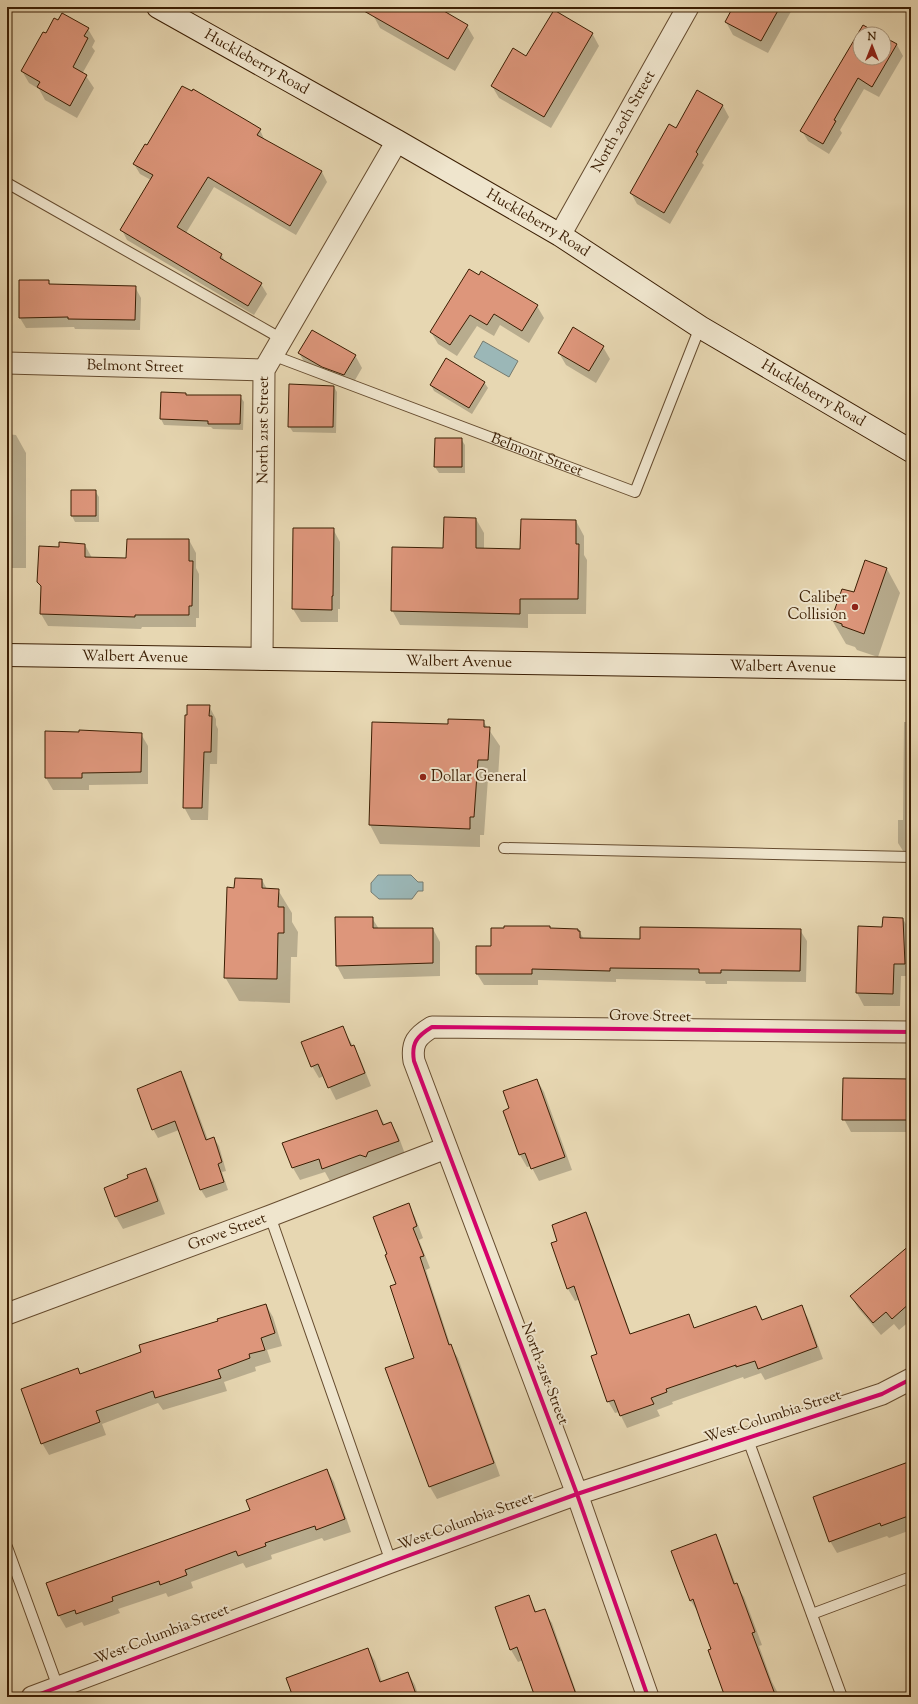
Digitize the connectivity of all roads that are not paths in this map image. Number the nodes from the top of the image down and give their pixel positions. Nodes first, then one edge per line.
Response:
1 (158, 7) edge
2 (688, 7) edge
3 (397, 142) junction
4 (7, 183) edge
5 (560, 236) junction
6 (700, 327) junction
7 (273, 355) junction
8 (7, 363) edge
9 (911, 451) edge
10 (7, 655) edge
11 (262, 659) junction
12 (911, 669) edge
13 (504, 848) dead end
14 (911, 858) edge
15 (911, 1032) edge
16 (414, 1061) joint
17 (446, 1148) junction
18 (270, 1216) junction
19 (7, 1314) edge
20 (911, 1379) edge
21 (747, 1438) junction
22 (577, 1494) junction
23 (7, 1547) edge
24 (391, 1562) junction
25 (911, 1576) edge
26 (812, 1614) junction
27 (60, 1692) edge
28 (32, 1697) edge
29 (648, 1697) edge
30 (842, 1697) edge

1 - 3 main road, Huckleberry Road
2 - 5 street, North 20th Street
3 - 5 main road, Huckleberry Road
3 - 7 street, North 21st Street
4 - 7 lane
5 - 6 main road, Huckleberry Road
6 - 7 lane, Belmont Street
6 - 9 main road, Huckleberry Road
7 - 8 street, Belmont Street
7 - 11 street, North 21st Street
10 - 11 main road, Walbert Avenue
11 - 12 main road, Walbert Avenue
13 - 14 lane
15 - 16 street, Grove Street
16 - 17 street, North 21st Street
17 - 18 street, Grove Street
17 - 22 street, North 21st Street
18 - 19 street, Grove Street
18 - 24 lane
20 - 21 street, West Columbia Street
21 - 22 street, West Columbia Street
21 - 26 lane
22 - 24 street, West Columbia Street
22 - 29 street, North 21st Street
23 - 27 lane
24 - 27 street, West Columbia Street
25 - 26 lane
26 - 30 lane
27 - 28 street, West Columbia Street

